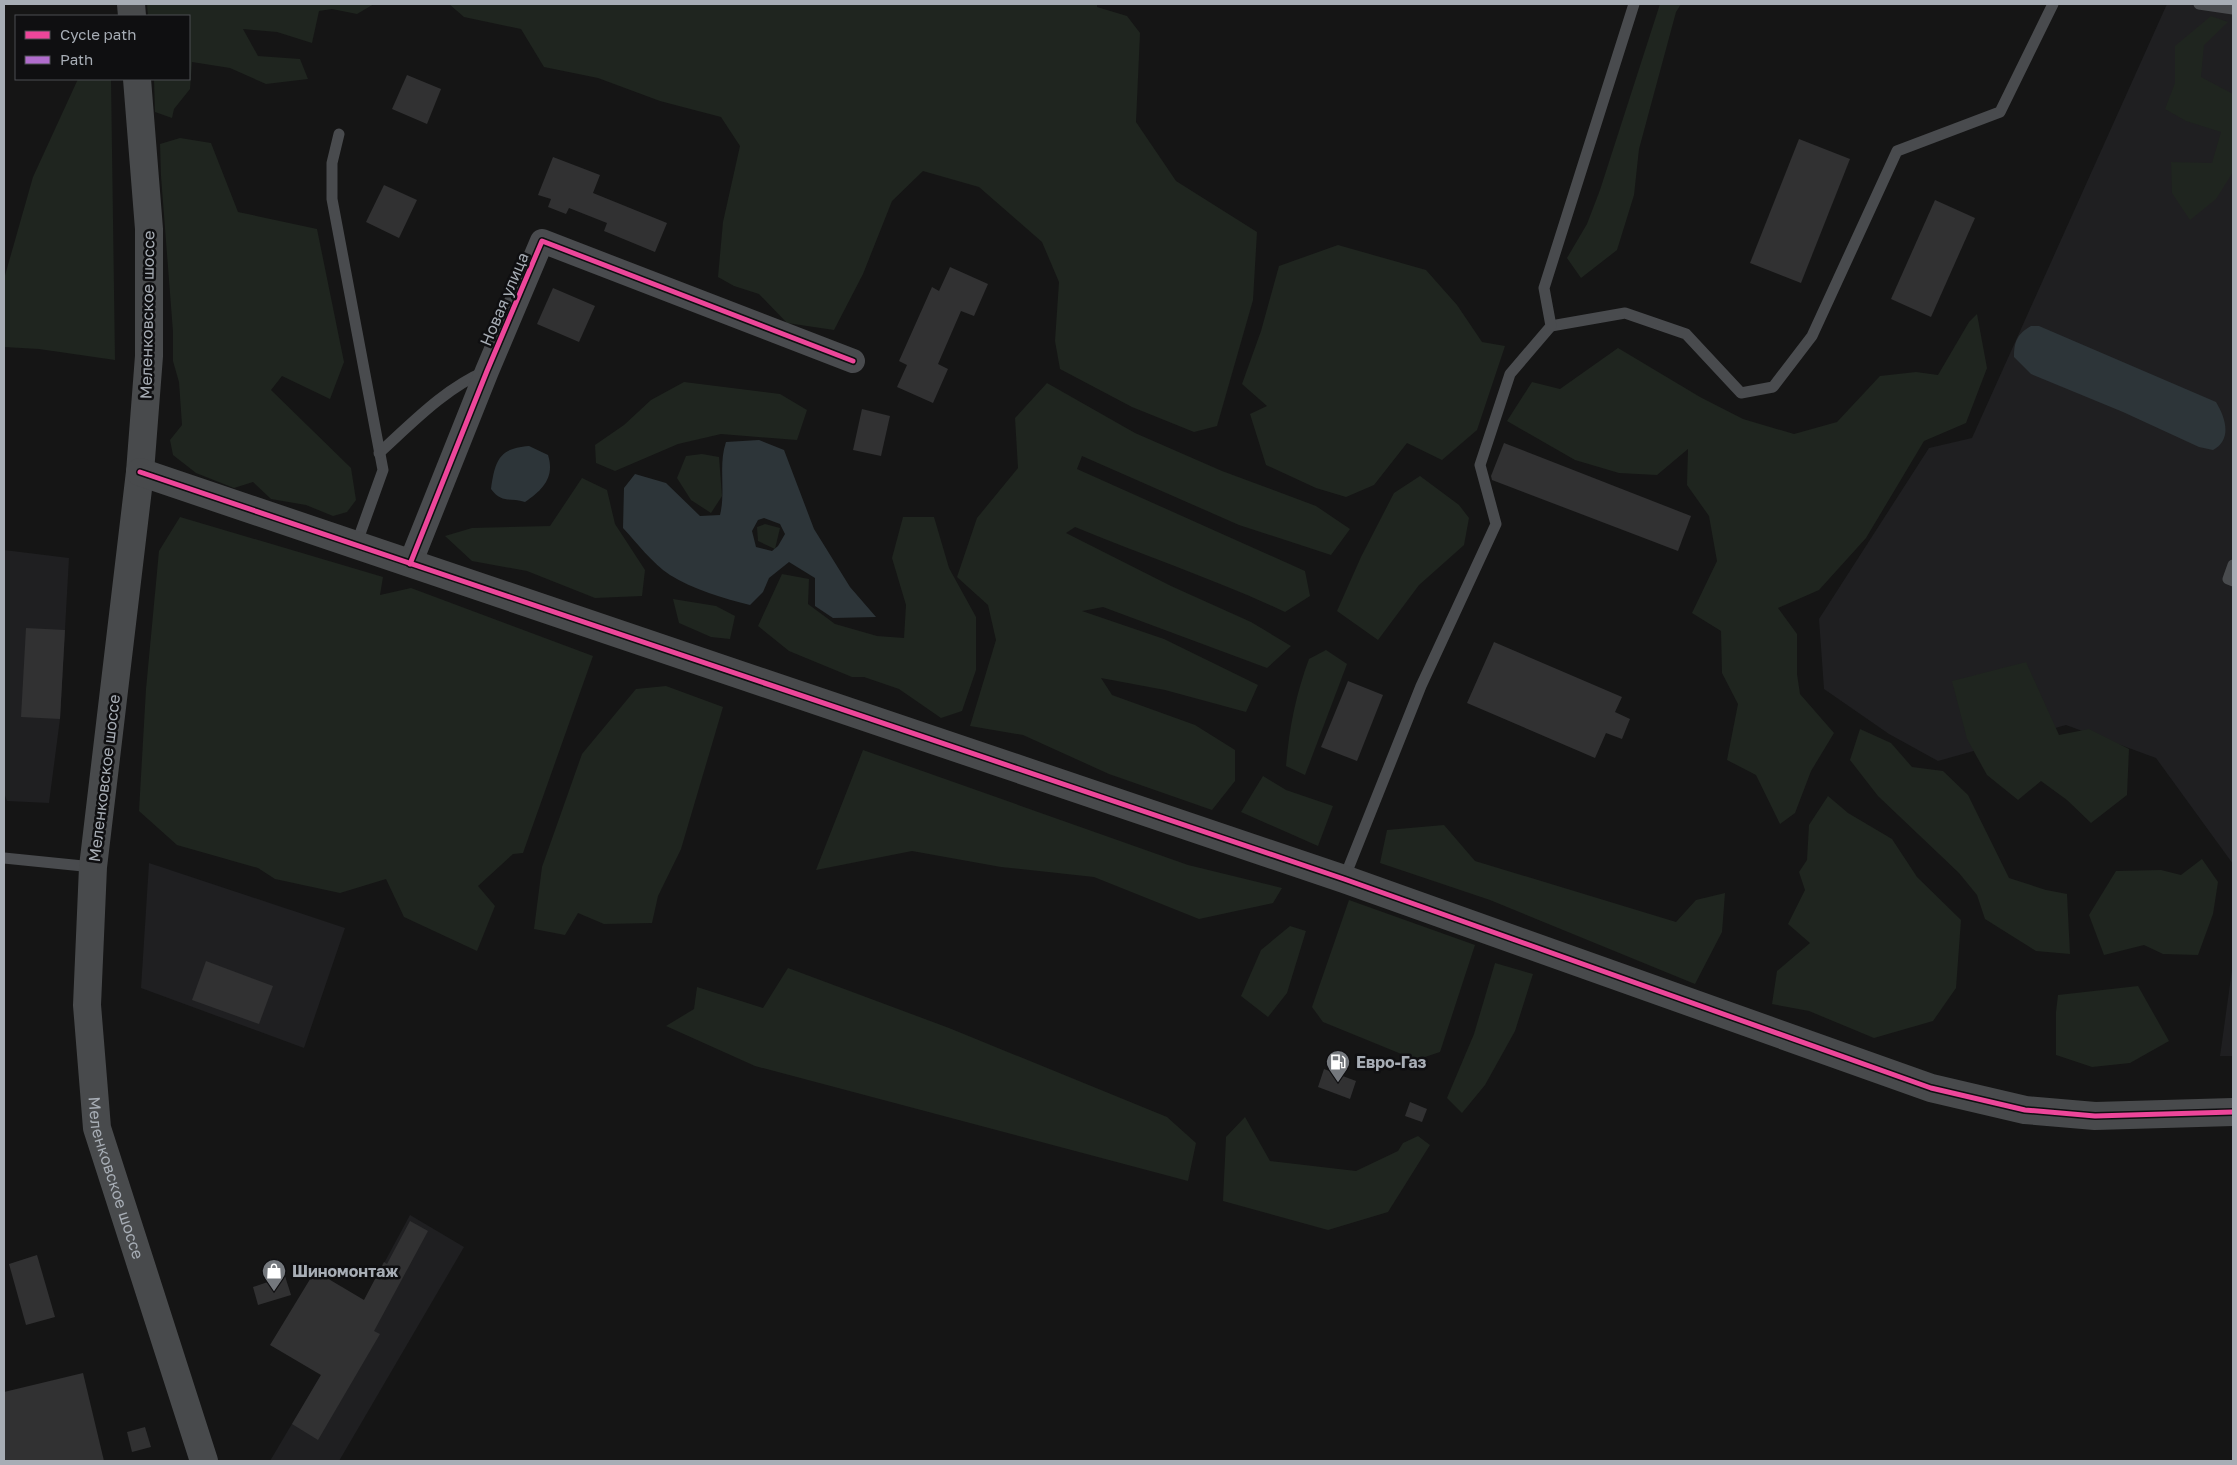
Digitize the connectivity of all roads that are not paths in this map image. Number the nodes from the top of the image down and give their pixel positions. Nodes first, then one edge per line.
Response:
1 (1634, 4) edge
2 (2053, 4) edge
3 (2199, 4) edge
4 (2233, 9) edge
5 (137, 80) edge
6 (339, 134) dead end
7 (1551, 326) junction
8 (853, 360) dead end
9 (487, 371) junction
10 (378, 453) junction
11 (140, 472) junction
12 (356, 545) junction
13 (410, 564) junction
14 (2233, 565) edge
15 (2233, 581) edge
16 (4, 858) edge
17 (93, 867) junction
18 (1344, 879) junction
19 (2233, 1112) edge
20 (204, 1461) edge

1 - 7 lane
2 - 7 lane
3 - 4 lane
5 - 11 street, Меленковское шоссе
6 - 10 lane
7 - 18 lane
8 - 9 street, Новая улица
9 - 10 lane
9 - 13 street, Новая улица
10 - 12 lane
11 - 12 street
11 - 17 street, Меленковское шоссе
12 - 13 street
13 - 18 street
14 - 15 lane
16 - 17 lane
17 - 20 street, Меленковское шоссе
18 - 19 street

